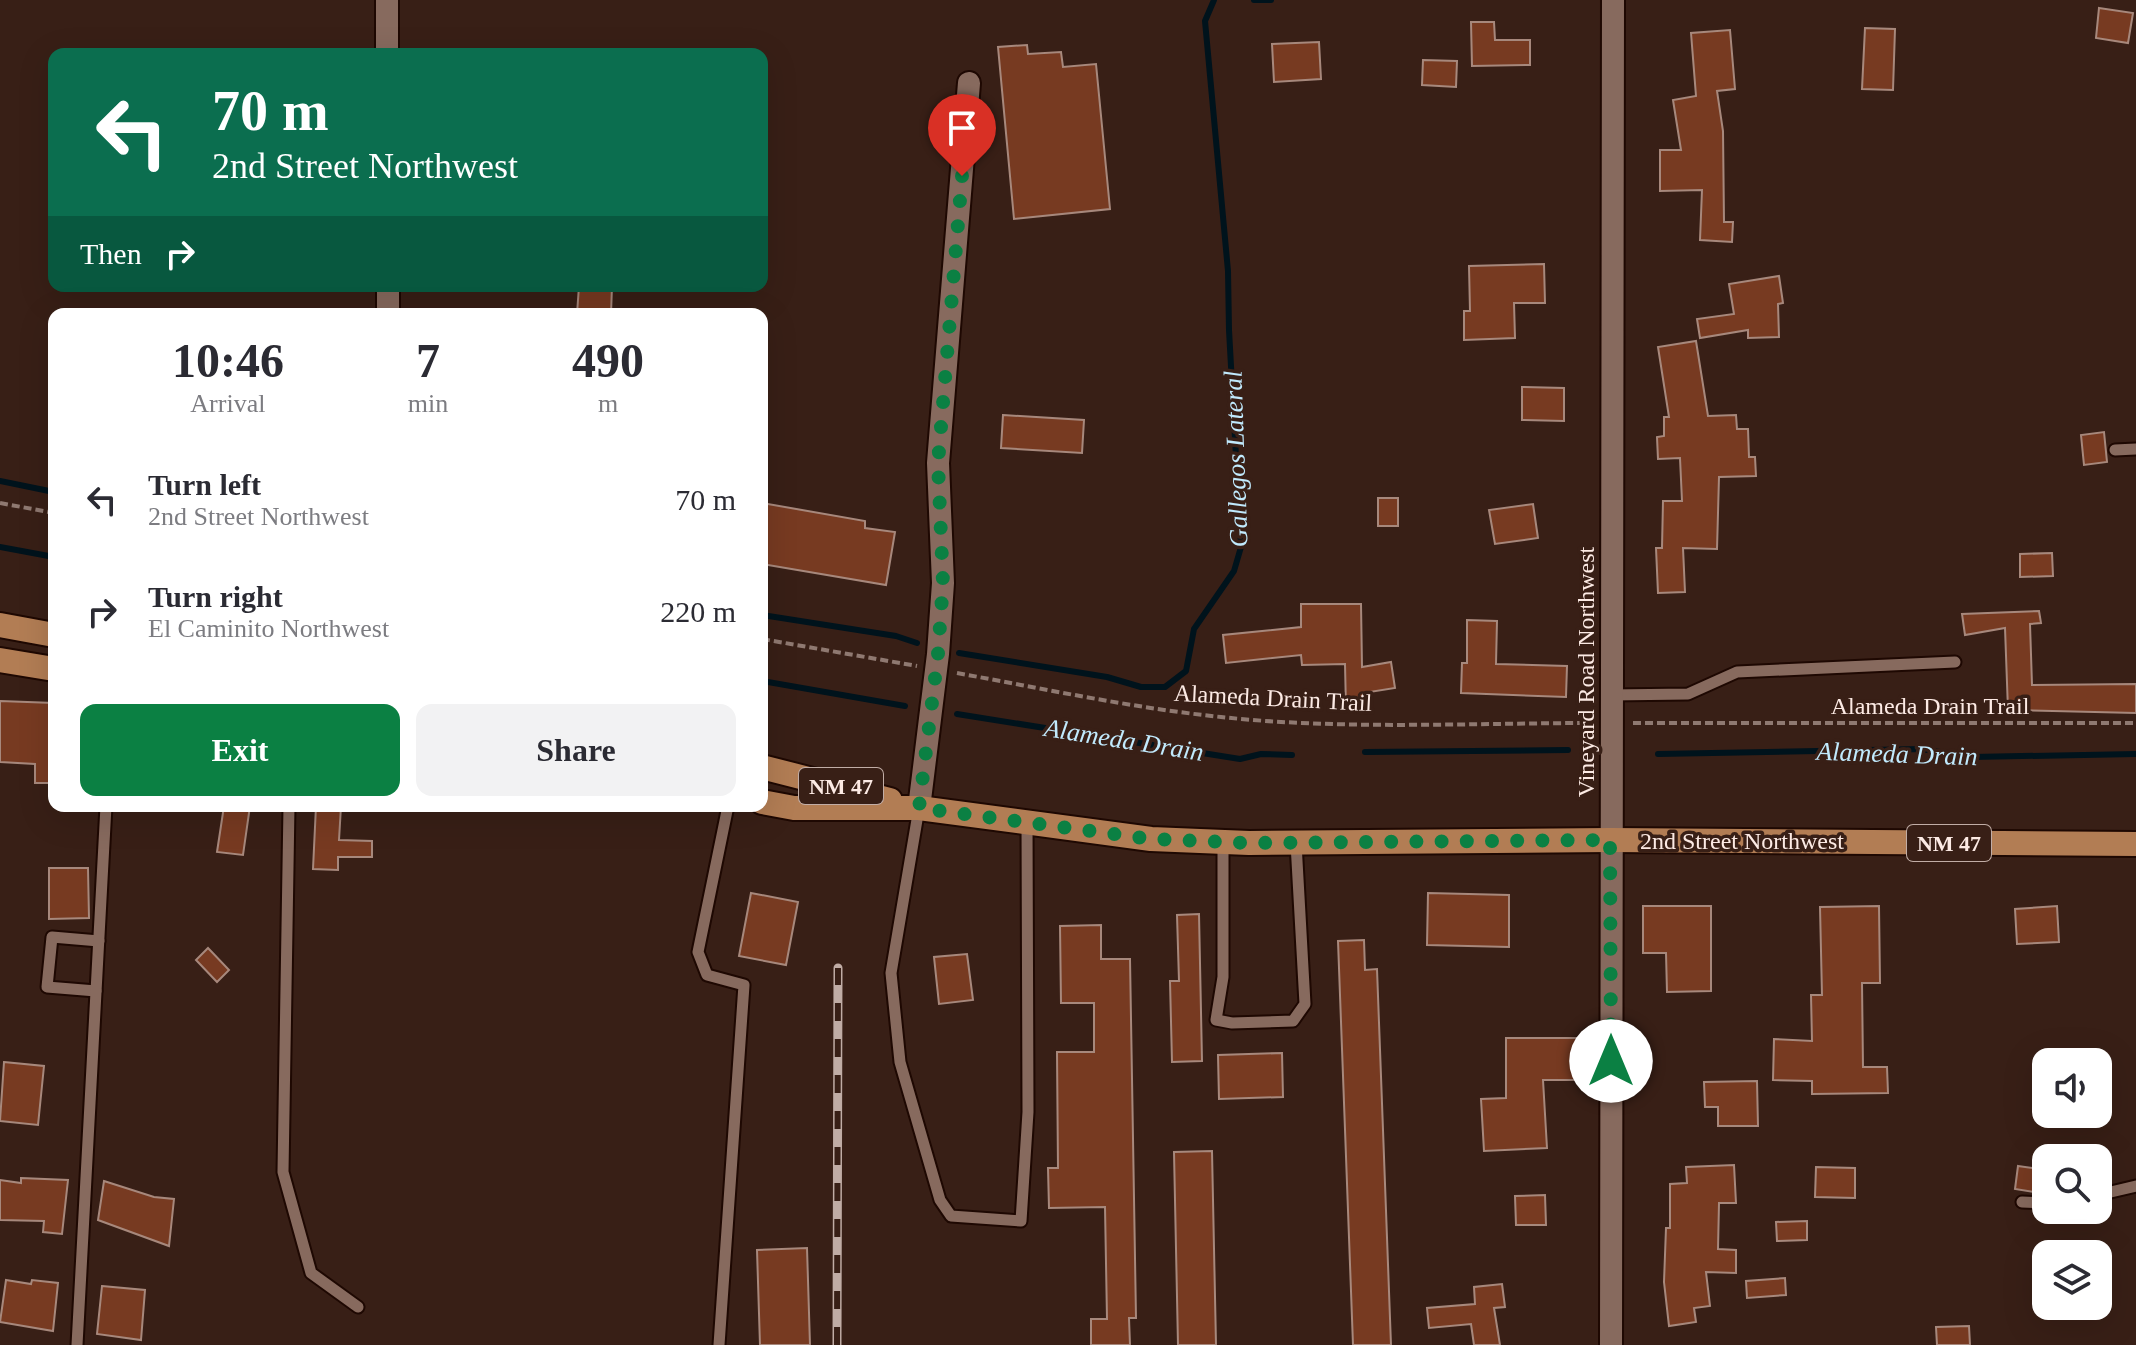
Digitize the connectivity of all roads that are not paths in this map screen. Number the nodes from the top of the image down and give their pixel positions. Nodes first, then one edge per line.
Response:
1 (387, 0) edge
2 (1613, 0) edge
3 (387, 48) edge
4 (969, 83) dead end
5 (2136, 449) edge
6 (2115, 450) dead end
7 (0, 625) edge
8 (48, 634) edge
9 (0, 660) edge
10 (1955, 662) dead end
11 (48, 668) edge
12 (1611, 695) junction
13 (768, 768) edge
14 (768, 803) edge
15 (919, 808) junction
16 (106, 812) edge
17 (289, 812) edge
18 (727, 812) edge
19 (1027, 823) junction
20 (1610, 840) junction
21 (1223, 842) junction
22 (1296, 843) junction
23 (2136, 844) edge
24 (99, 941) junction
25 (96, 991) junction
26 (2136, 1186) edge
27 (2112, 1192) edge
28 (2022, 1202) dead end
29 (2032, 1202) edge
30 (358, 1307) dead end
31 (77, 1345) edge
32 (719, 1345) edge
33 (1611, 1345) edge

1 - 3 street
2 - 12 street, Vineyard Road Northwest
4 - 15 street
5 - 6 lane
7 - 8 main road
9 - 11 main road
10 - 12 lane
12 - 20 street, Vineyard Road Northwest
13 - 15 main road, 2nd Street Northwest / NM 47
14 - 15 main road, 2nd Street Northwest / NM 47
15 - 19 main road, 2nd Street Northwest / NM 47
15 - 19 lane
16 - 24 lane
17 - 30 lane
18 - 32 lane
19 - 21 main road, 2nd Street Northwest / NM 47
20 - 22 main road, 2nd Street Northwest / NM 47
20 - 23 main road, 2nd Street Northwest / NM 47
20 - 33 street, Vineyard Road Northwest
21 - 22 main road, 2nd Street Northwest / NM 47
21 - 22 lane
24 - 25 lane
24 - 25 lane
25 - 31 lane
26 - 27 lane
28 - 29 lane

